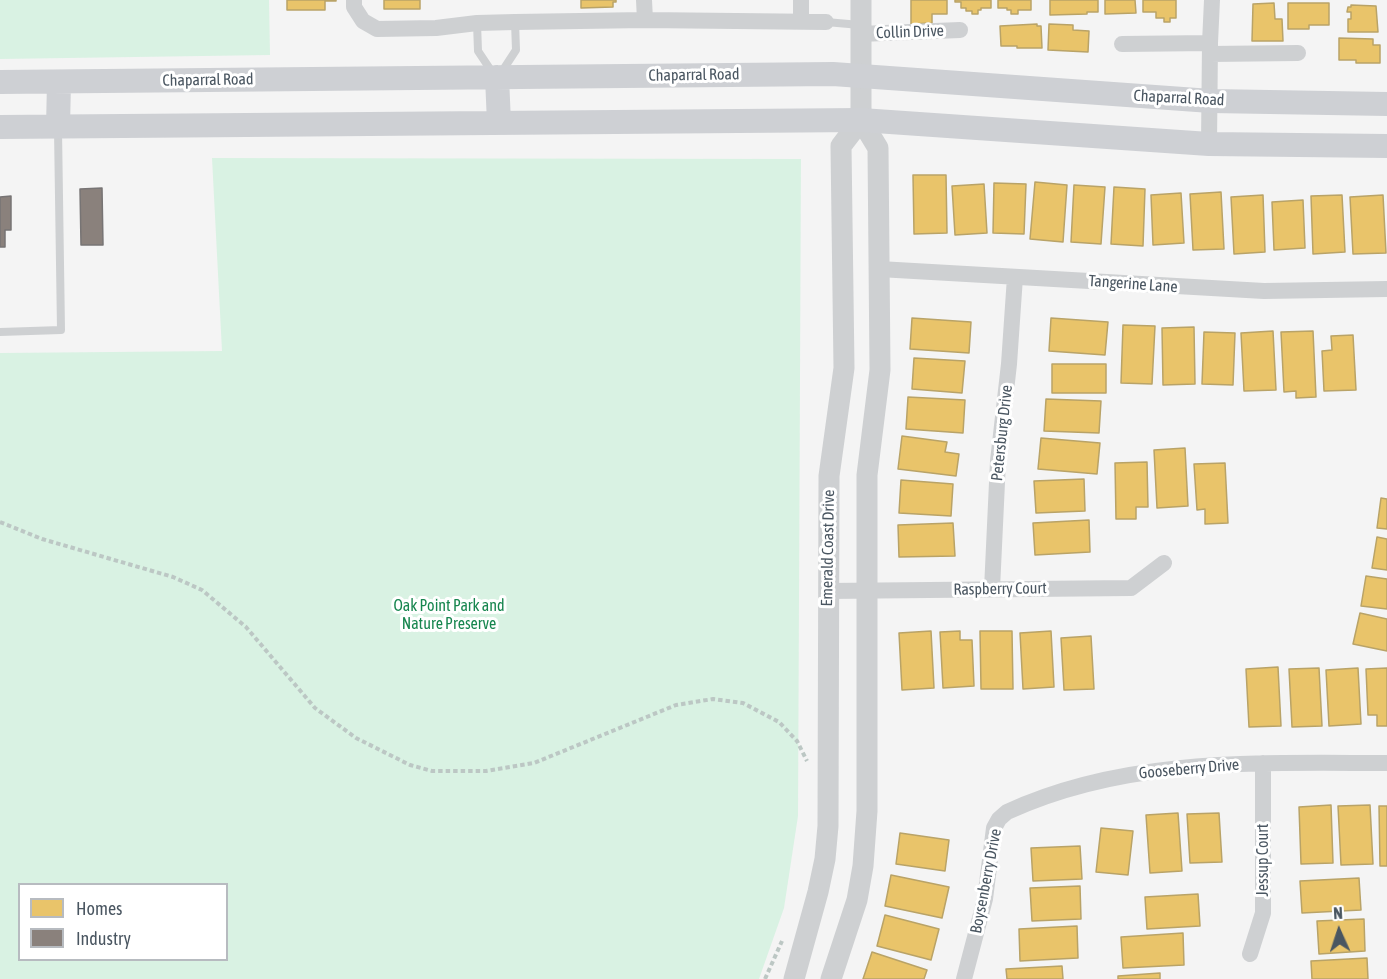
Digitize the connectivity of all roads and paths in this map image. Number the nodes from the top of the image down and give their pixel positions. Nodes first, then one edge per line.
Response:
1 (354, 0) edge
2 (644, 0) edge
3 (801, 0) edge
4 (861, 0) edge
5 (1212, 0) edge
6 (645, 20) junction
7 (801, 21) junction
8 (515, 22) junction
9 (826, 22) joint
10 (477, 23) junction
11 (860, 29) junction
12 (960, 30) dead end
13 (1122, 44) dead end
14 (1210, 48) junction
15 (1298, 53) dead end
16 (861, 75) junction
17 (497, 77) junction
18 (0, 82) edge
19 (59, 82) junction
20 (1211, 101) junction
21 (1387, 104) edge
22 (861, 120) junction
23 (499, 123) junction
24 (0, 127) edge
25 (58, 127) junction
26 (1209, 144) junction
27 (1387, 146) edge
28 (879, 269) junction
29 (1016, 277) junction
30 (1387, 289) edge
31 (0, 332) edge
32 (0, 522) edge
33 (1164, 563) dead end
34 (992, 590) junction
35 (828, 591) junction
36 (868, 591) junction
37 (1387, 763) edge
38 (1263, 764) junction
39 (808, 772) dead end
40 (999, 819) joint
41 (783, 939) dead end
42 (1250, 954) dead end
43 (765, 979) edge
44 (794, 979) edge
45 (831, 979) edge
46 (964, 979) edge

1 - 10 street
2 - 6 street
3 - 7 street
4 - 11 street, Collin Drive
5 - 14 street
6 - 7 street
6 - 8 street
7 - 9 street
8 - 10 street
8 - 17 lane
9 - 11 lane
10 - 17 lane
11 - 12 street, Collin Drive
11 - 16 street, Collin Drive
13 - 14 street
14 - 15 street
14 - 20 street
16 - 17 main road, Chaparral Road
16 - 20 main road, Chaparral Road
16 - 22 street
17 - 19 main road, Chaparral Road
17 - 23 main road
18 - 19 main road, Chaparral Road
19 - 25 main road
20 - 21 main road, Chaparral Road
20 - 26 street
22 - 23 main road
22 - 26 main road
22 - 28 street
22 - 35 street, Emerald Coast Drive
23 - 25 main road
24 - 25 main road
25 - 31 lane
26 - 27 main road
28 - 29 street, Tangerine Lane
28 - 36 street
29 - 30 street, Tangerine Lane
29 - 34 street, Petersburg Drive
32 - 39 path
33 - 34 street, Raspberry Court
34 - 36 street, Raspberry Court
35 - 36 street, Raspberry Court
35 - 44 street, Emerald Coast Drive
36 - 45 street
37 - 38 street, Gooseberry Drive
38 - 40 street, Gooseberry Drive
38 - 42 street, Jessup Court
40 - 46 street, Boysenberry Drive
41 - 43 path

